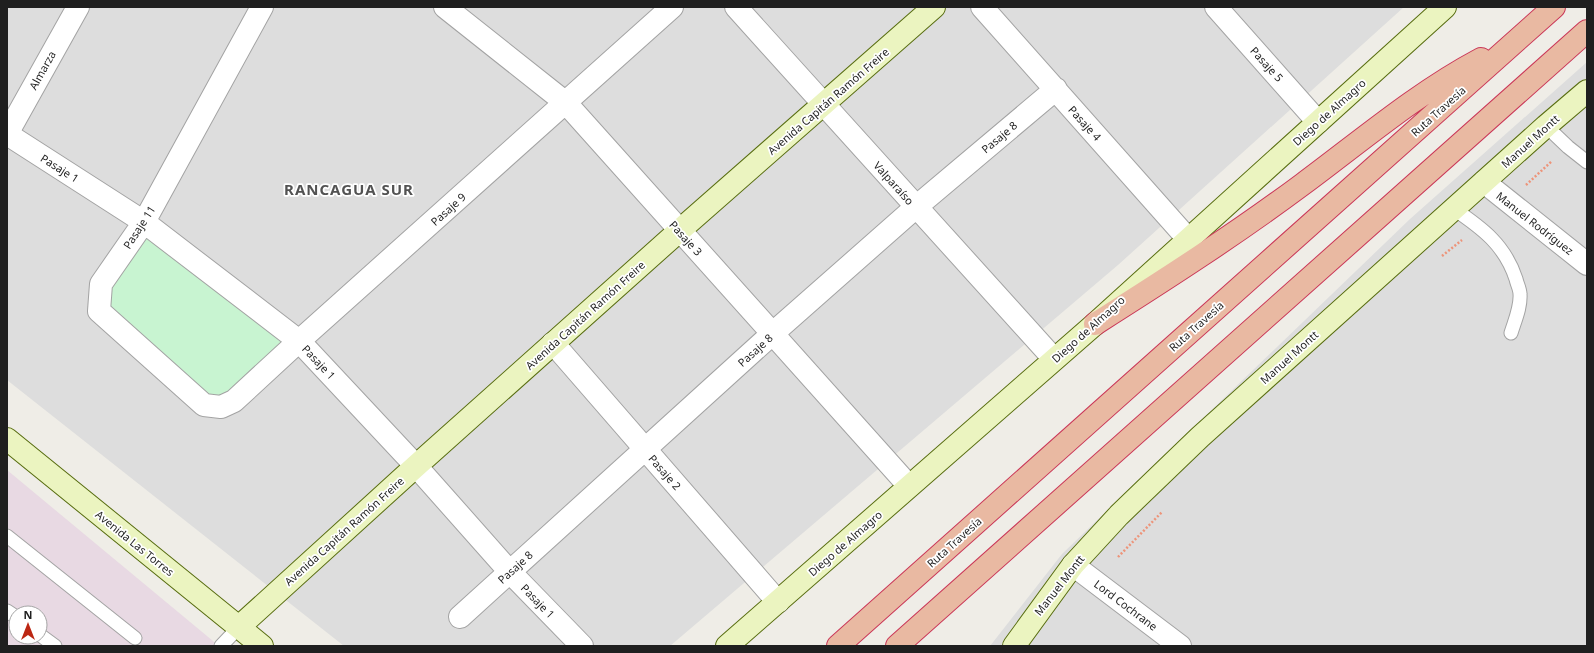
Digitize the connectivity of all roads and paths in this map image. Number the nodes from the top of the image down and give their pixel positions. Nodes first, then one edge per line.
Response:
1 (78, 7) edge
2 (262, 7) edge
3 (445, 7) edge
4 (672, 7) edge
5 (736, 7) edge
6 (934, 7) edge
7 (982, 7) edge
8 (1216, 7) edge
9 (1445, 7) edge
10 (1554, 7) edge
11 (1587, 31) edge
12 (1516, 41) junction
13 (1056, 89) junction
14 (1587, 91) edge
15 (566, 103) junction
16 (824, 105) junction
17 (1318, 122) junction
18 (1546, 126) junction
19 (7, 134) edge
20 (1568, 147) junction
21 (1587, 162) edge
22 (1484, 182) junction
23 (1508, 202) junction
24 (916, 207) junction
25 (1454, 209) junction
26 (144, 222) junction
27 (1479, 226) junction
28 (679, 231) junction
29 (1188, 239) junction
30 (1438, 259) dead end
31 (1587, 264) edge
32 (1095, 324) junction
33 (1511, 333) dead end
34 (772, 334) junction
35 (299, 341) junction
36 (554, 342) junction
37 (1054, 359) junction
38 (221, 407) joint
39 (7, 439) edge
40 (645, 449) junction
41 (416, 466) junction
42 (909, 486) junction
43 (1165, 508) dead end
44 (7, 536) edge
45 (1072, 565) junction
46 (510, 572) junction
47 (1094, 581) junction
48 (778, 602) junction
49 (460, 617) dead end
50 (239, 627) junction
51 (135, 638) dead end
52 (221, 646) edge
53 (262, 646) edge
54 (582, 646) edge
55 (727, 646) edge
56 (838, 646) edge
57 (897, 646) edge
58 (1014, 646) edge
59 (1180, 646) edge

1 - 19 street, Almarza
2 - 26 street, Pasaje 11
3 - 15 street, Pasaje 3
4 - 15 street, Pasaje 9
5 - 16 street, Valparaíso
6 - 16 main road, Avenida Capitán Ramón Freire
7 - 13 street, Pasaje 4
8 - 17 street, Pasaje 5
9 - 17 main road, Diego de Almagro
10 - 12 highway, Ruta Travesía
11 - 57 highway
12 - 32 highway
12 - 56 highway, Ruta Travesía
13 - 24 street, Pasaje 8
13 - 29 street, Pasaje 4
14 - 18 main road, Manuel Montt
15 - 28 street, Pasaje 3
15 - 35 street, Pasaje 9
16 - 24 street, Valparaíso
16 - 28 main road, Avenida Capitán Ramón Freire
17 - 29 main road, Diego de Almagro
18 - 20 lane
18 - 22 main road, Manuel Montt
19 - 26 street, Pasaje 1
20 - 21 lane
20 - 23 path
22 - 23 street, Manuel Rodríguez
22 - 25 main road, Manuel Montt
23 - 31 street, Manuel Rodríguez
24 - 34 street, Pasaje 8
24 - 37 street, Valparaíso
25 - 27 lane
25 - 45 main road, Manuel Montt
26 - 35 street, Pasaje 1
26 - 38 street, Pasaje 11
27 - 30 path
27 - 33 lane
28 - 34 street, Pasaje 3
28 - 36 main road, Avenida Capitán Ramón Freire
29 - 32 main road, Diego de Almagro
32 - 37 main road, Diego de Almagro
34 - 40 street, Pasaje 8
34 - 42 street, Pasaje 3
35 - 38 street, Pasaje 9
35 - 41 street, Pasaje 1
36 - 40 street, Pasaje 2
36 - 41 main road, Avenida Capitán Ramón Freire
37 - 42 main road, Diego de Almagro
39 - 50 main road, Avenida Las Torres
40 - 46 street, Pasaje 8
40 - 48 street, Pasaje 2
41 - 46 street, Pasaje 1
41 - 50 main road, Avenida Capitán Ramón Freire
42 - 48 main road, Diego de Almagro
43 - 47 path
44 - 51 lane
45 - 47 street, Lord Cochrane
45 - 58 main road, Manuel Montt
46 - 49 street, Pasaje 8
46 - 54 street, Pasaje 1
47 - 59 street, Lord Cochrane
48 - 55 main road, Diego de Almagro
50 - 52 lane
50 - 53 main road, Avenida Las Torres

